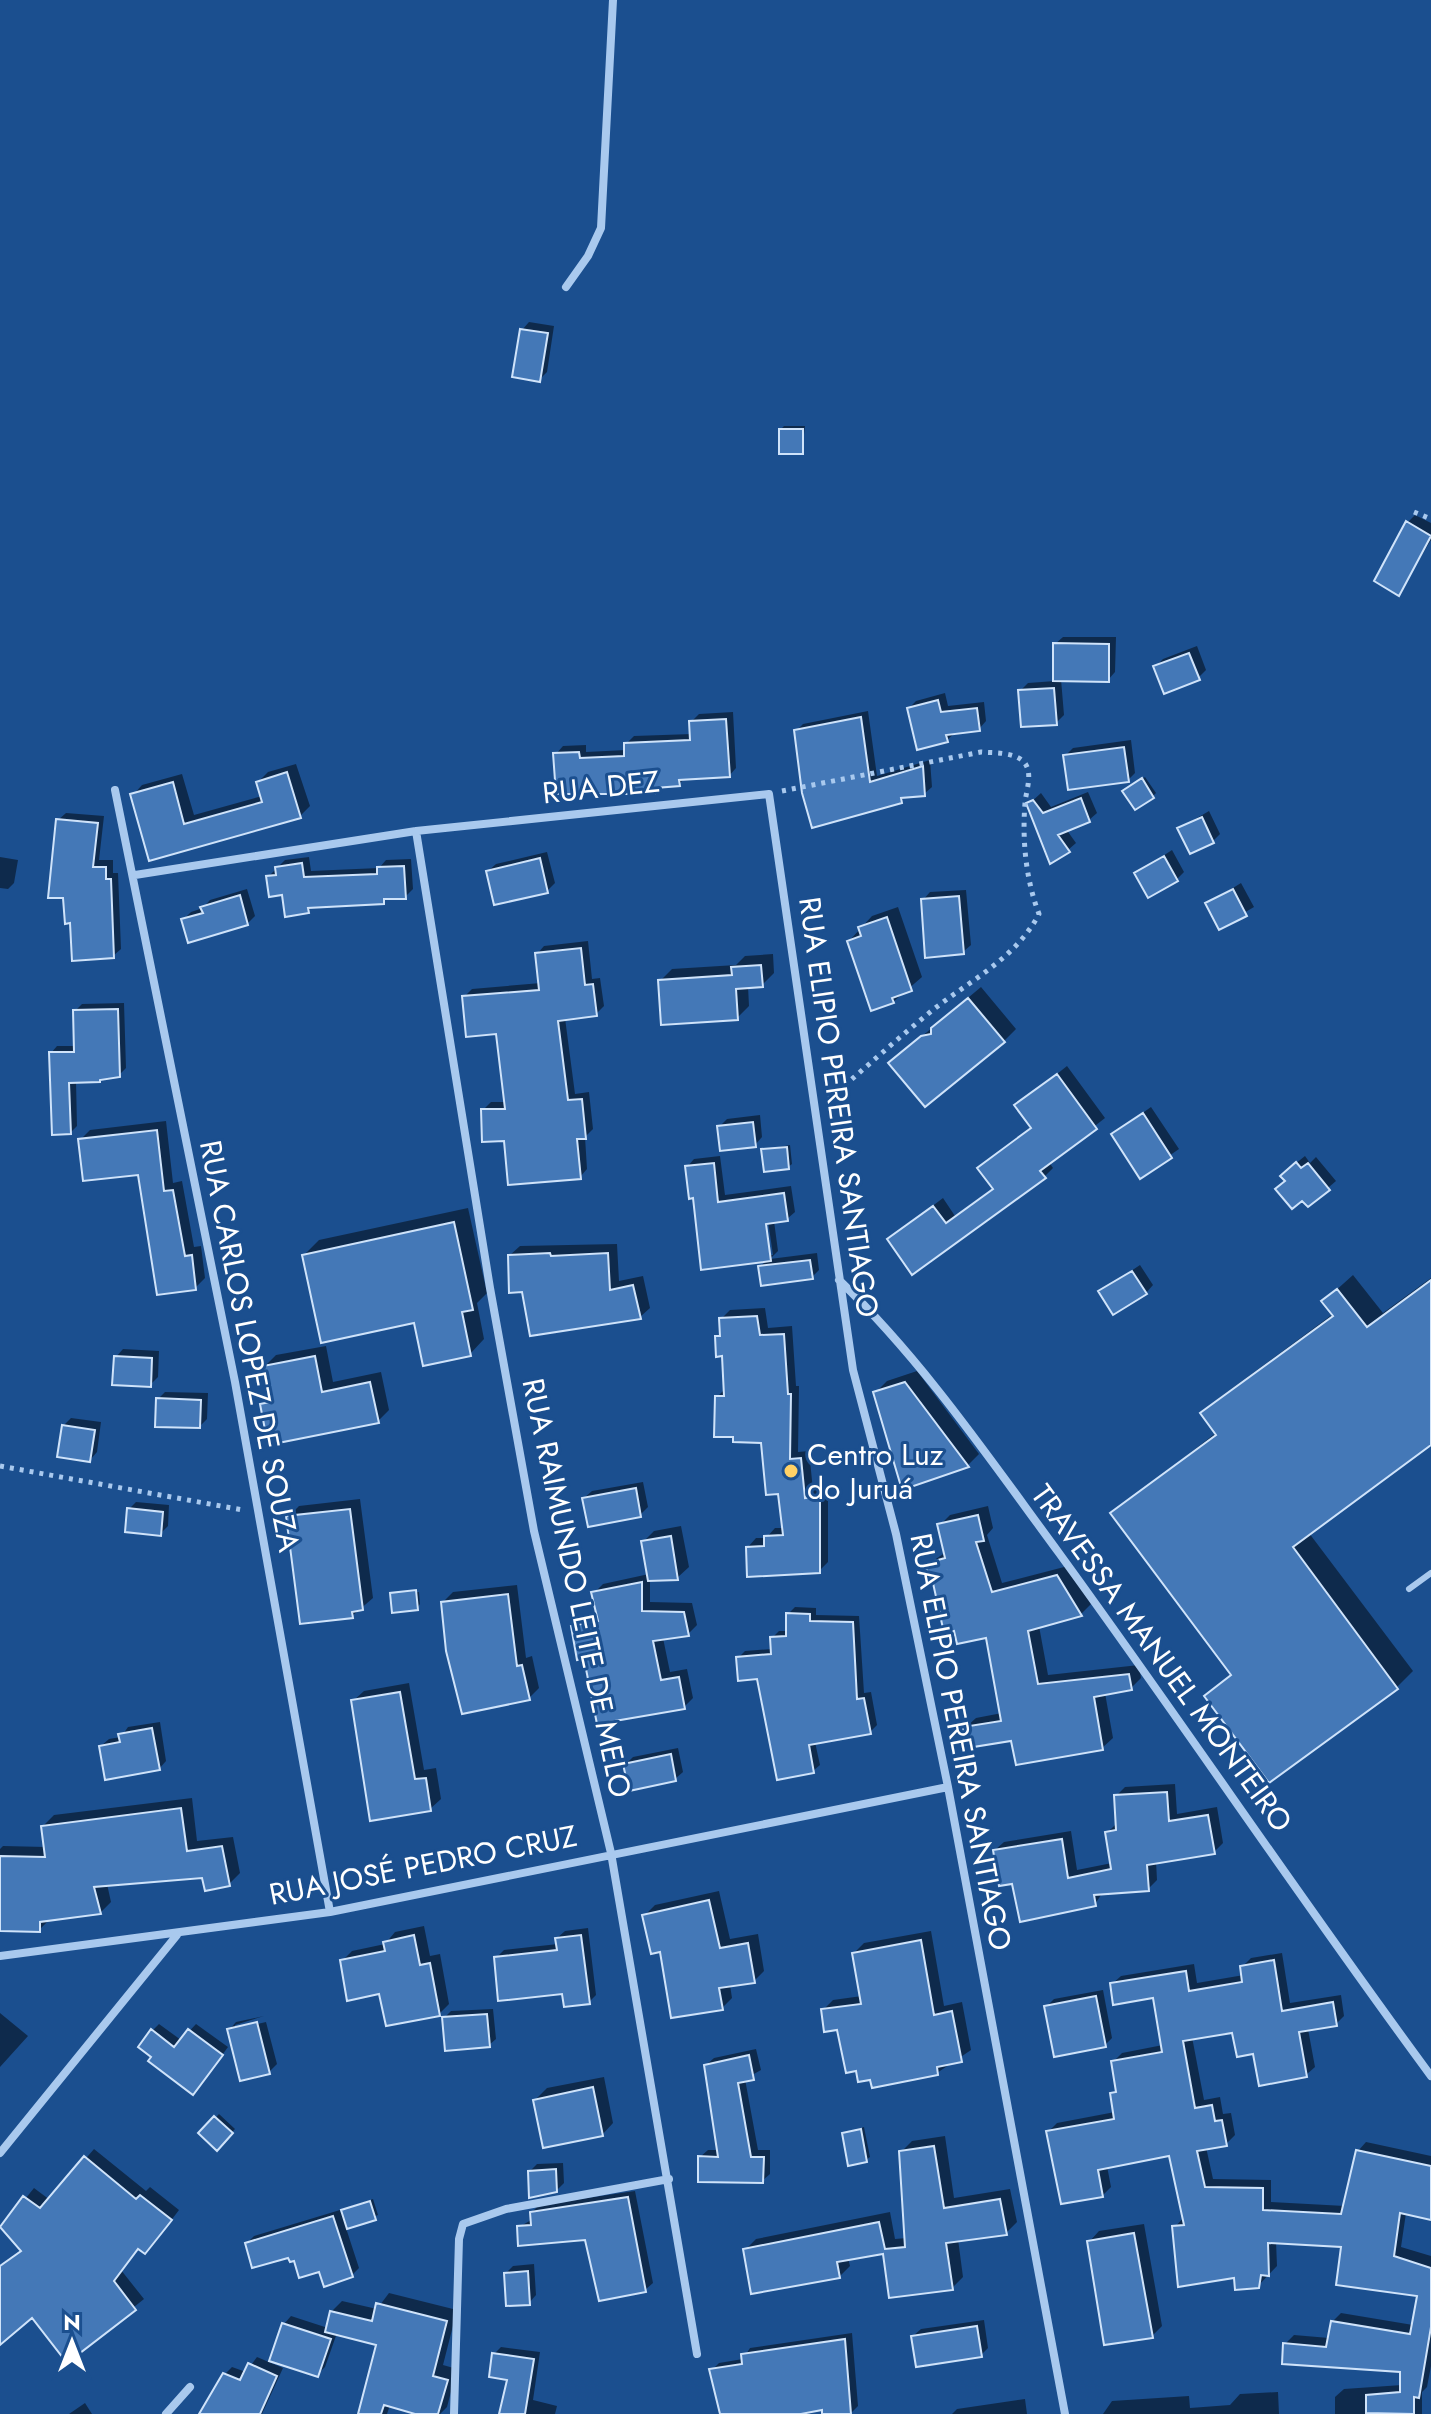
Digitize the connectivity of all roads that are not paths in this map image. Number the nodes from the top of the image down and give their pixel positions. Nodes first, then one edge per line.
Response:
1 (613, 0) edge
2 (566, 287) dead end
3 (115, 790) dead end
4 (769, 794) joint
5 (416, 831) junction
6 (135, 875) junction
7 (839, 1280) junction
8 (1431, 1573) edge
9 (1409, 1589) dead end
10 (948, 1787) junction
11 (611, 1853) junction
12 (330, 1912) junction
13 (178, 1934) junction
14 (0, 1956) edge
15 (1431, 2076) edge
16 (0, 2153) edge
17 (669, 2179) junction
18 (697, 2354) dead end
19 (190, 2387) dead end
20 (166, 2414) edge
21 (454, 2414) edge
22 (1065, 2414) edge

1 - 2 street
3 - 6 street, RUA CARLOS LOPEZ DE SOUZA
4 - 5 street, RUA DEZ
4 - 7 street, RUA ELIPIO PEREIRA SANTIAGO
5 - 6 street, RUA DEZ
5 - 11 street, RUA RAIMUNDO LEITE DE MELO
6 - 12 street, RUA CARLOS LOPEZ DE SOUZA
7 - 10 street, RUA ELIPIO PEREIRA SANTIAGO
7 - 15 street, TRAVESSA MANUEL MONTEIRO
8 - 9 lane
10 - 11 street, RUA JOSÉ PEDRO CRUZ
10 - 22 street, RUA ELIPIO PEREIRA SANTIAGO
11 - 12 street, RUA JOSÉ PEDRO CRUZ
11 - 17 street, RUA RAIMUNDO LEITE DE MELO
12 - 13 street, RUA JOSÉ PEDRO CRUZ
13 - 14 street, RUA JOSÉ PEDRO CRUZ
13 - 16 street
17 - 18 street, RUA RAIMUNDO LEITE DE MELO
17 - 21 street
19 - 20 street

